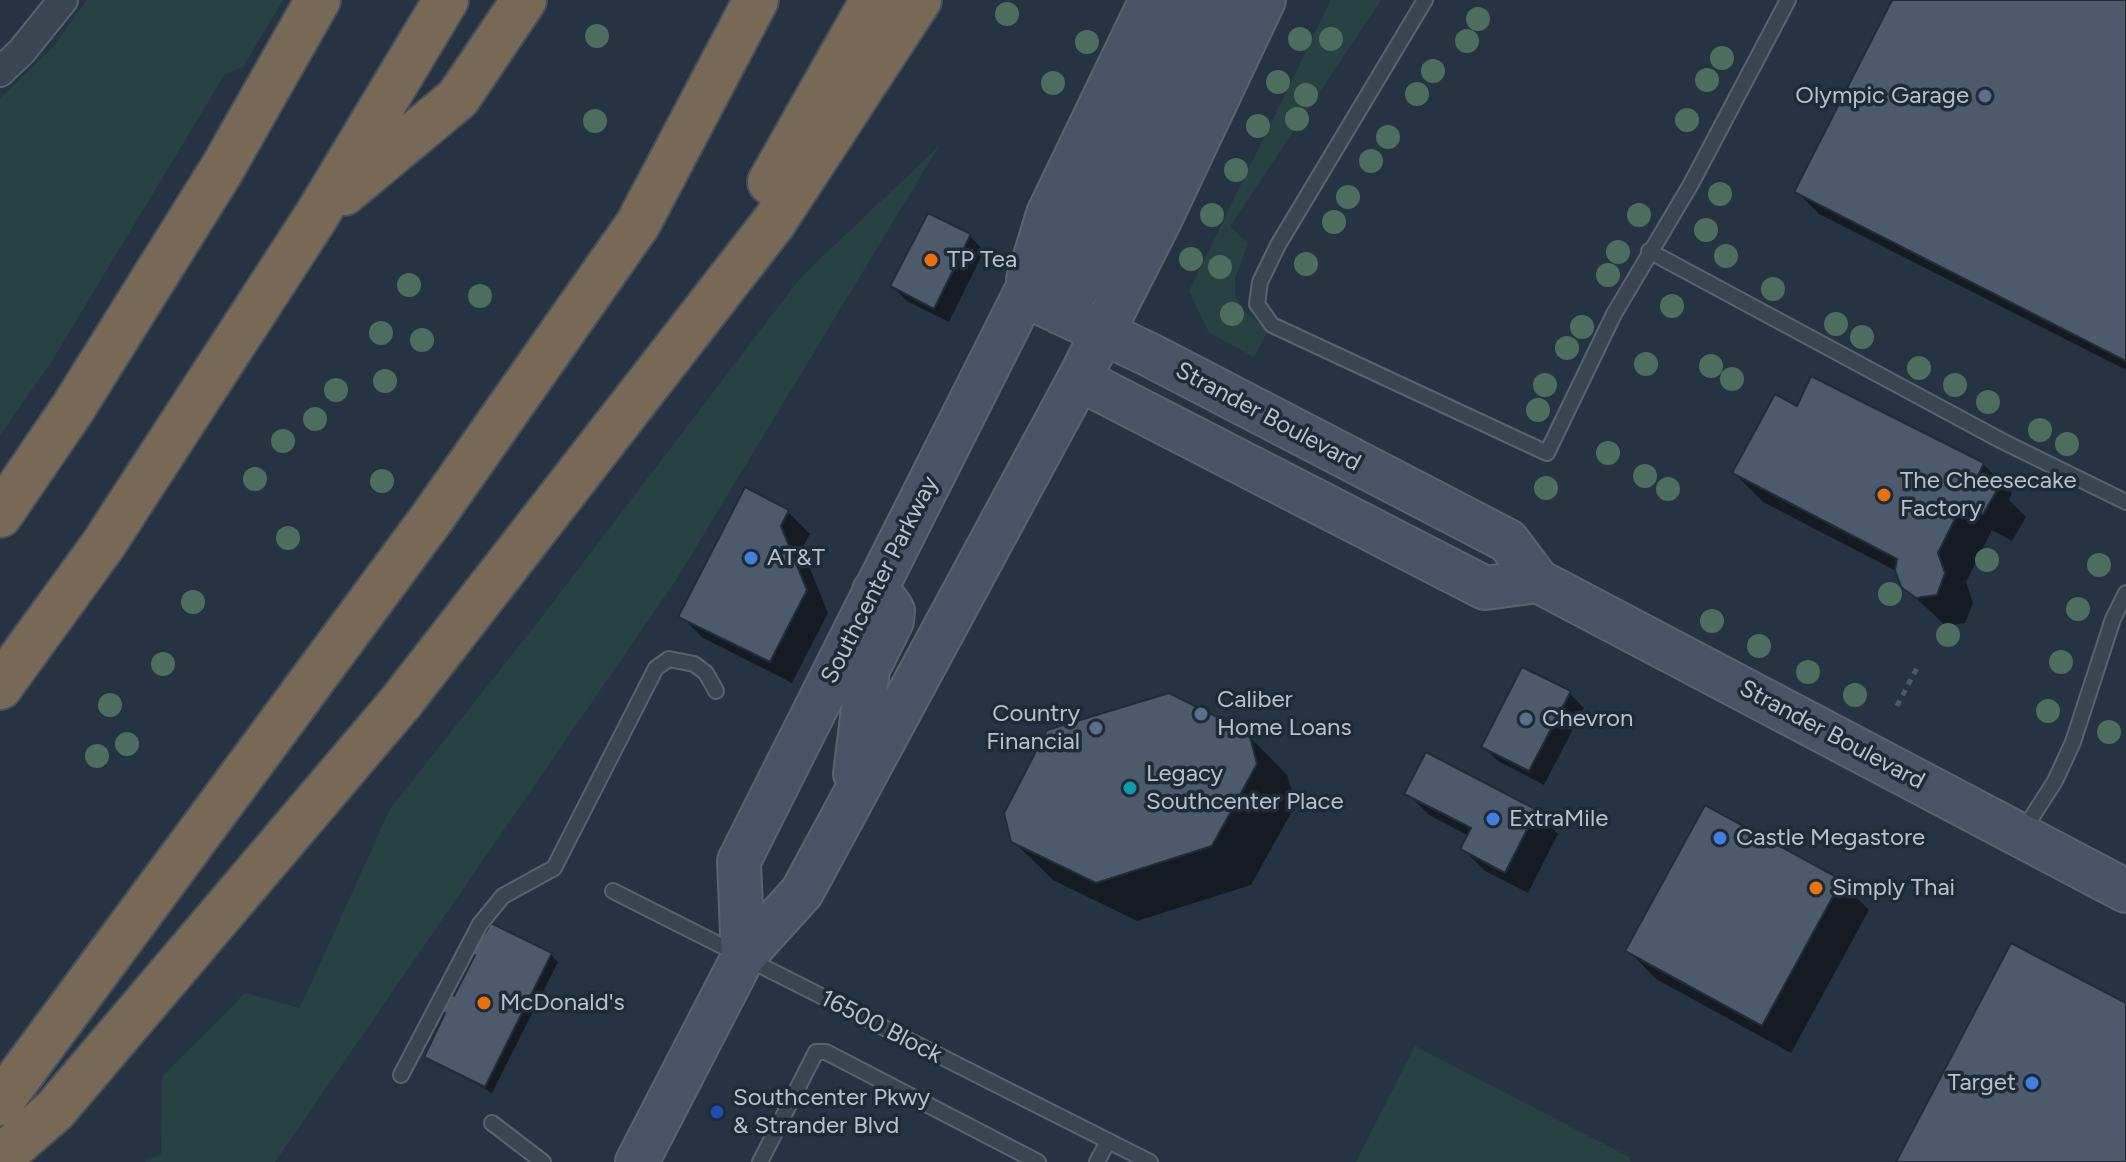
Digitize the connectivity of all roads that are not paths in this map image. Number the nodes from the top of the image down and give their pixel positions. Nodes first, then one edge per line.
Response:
1 (63, 0) edge
2 (318, 0) edge
3 (446, 0) edge
4 (524, 0) edge
5 (756, 0) edge
6 (873, 0) edge
7 (919, 0) edge
8 (1151, 0) edge
9 (1192, 0) edge
10 (1230, 0) edge
11 (1264, 0) edge
12 (1425, 0) edge
13 (1788, 0) edge
14 (0, 72) edge
15 (317, 215) junction
16 (1083, 226) junction
17 (1649, 251) junction
18 (1024, 295) junction
19 (1061, 313) junction
20 (1103, 332) junction
21 (1079, 379) junction
22 (651, 380) junction
23 (2126, 502) edge
24 (0, 515) edge
25 (1538, 581) junction
26 (874, 591) junction
27 (2126, 593) edge
28 (0, 687) edge
29 (716, 691) dead end
30 (851, 799) junction
31 (2021, 834) junction
32 (613, 891) dead end
33 (2126, 891) edge
34 (743, 957) junction
35 (401, 1075) dead end
36 (0, 1103) edge
37 (492, 1123) dead end
38 (1108, 1141) junction
39 (0, 1158) edge
40 (543, 1162) edge
41 (637, 1162) edge
42 (760, 1162) edge
43 (1038, 1162) edge
44 (1097, 1162) edge
45 (1150, 1162) edge

1 - 14 street
2 - 24 highway
3 - 15 highway
4 - 15 highway
5 - 36 highway
6 - 22 highway
7 - 22 highway
8 - 18 main road
9 - 16 main road, Southcenter Parkway
10 - 19 main road
11 - 20 main road, Southcenter Parkway
12 - 17 lane
13 - 17 lane
15 - 28 highway
16 - 18 main road, Southcenter Parkway
16 - 19 main road, Southcenter Parkway
17 - 23 lane
18 - 19 main road, Strander Boulevard
18 - 26 main road, Southcenter Parkway
19 - 20 main road, Strander Boulevard
19 - 21 main road, Southcenter Parkway
20 - 21 main road, Southcenter Parkway
20 - 25 main road, Strander Boulevard
21 - 25 main road
21 - 30 main road, Southcenter Parkway
22 - 39 highway
25 - 31 main road, Strander Boulevard
26 - 30 main road
26 - 34 main road, Southcenter Parkway
27 - 31 lane
29 - 35 lane
30 - 34 main road, Southcenter Parkway
31 - 33 main road, Strander Boulevard
32 - 34 lane, 16500 Block
34 - 38 lane, 16500 Block
34 - 41 main road, Southcenter Parkway
37 - 40 lane
38 - 44 lane
38 - 45 lane, 16500 Block
42 - 43 lane

